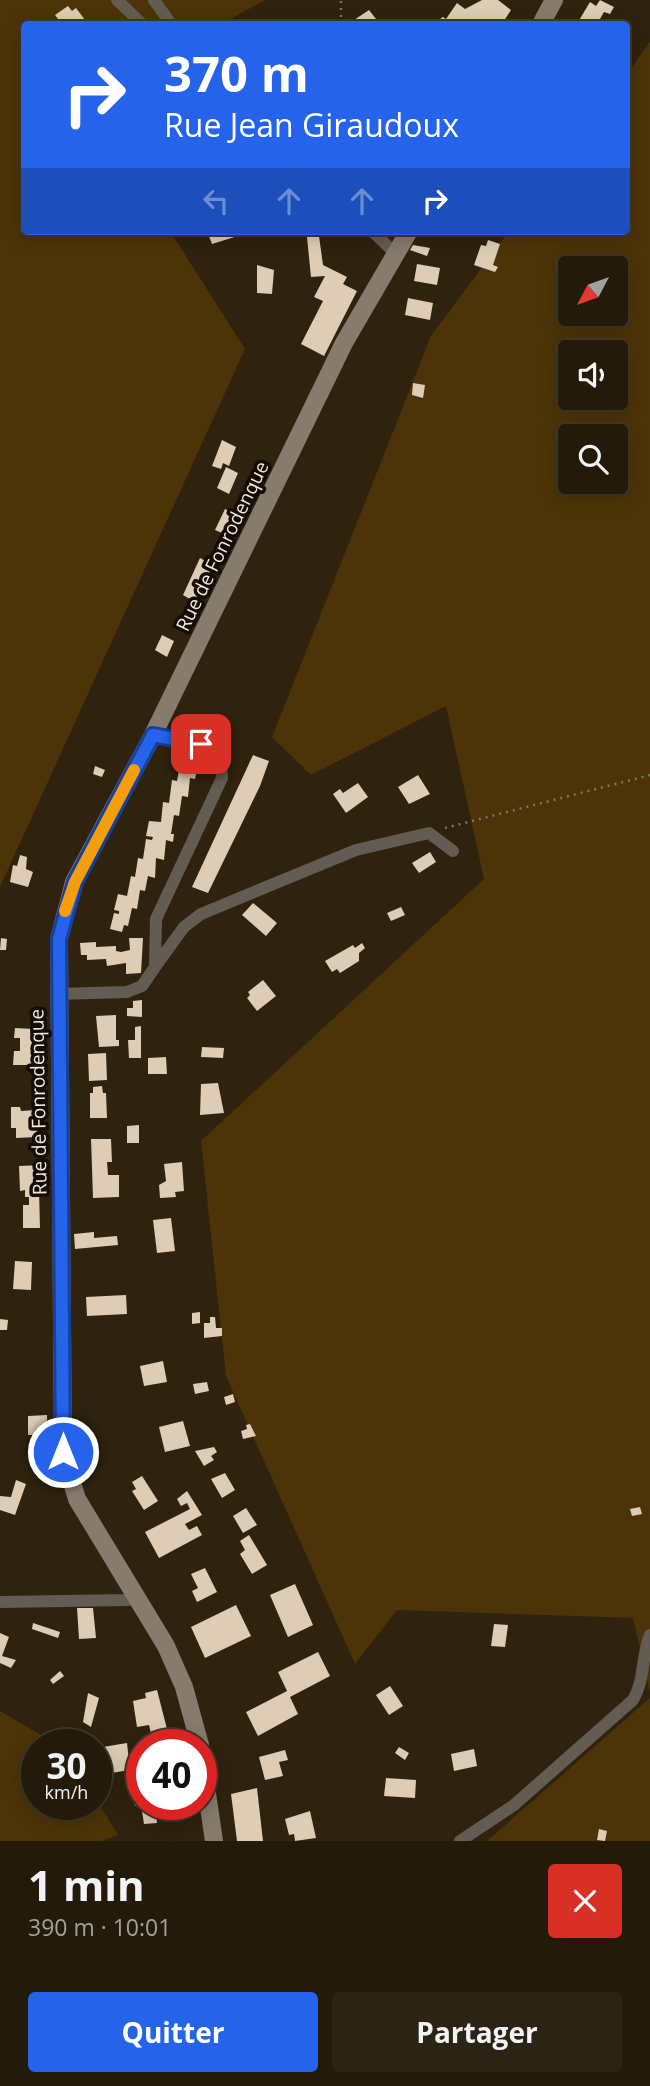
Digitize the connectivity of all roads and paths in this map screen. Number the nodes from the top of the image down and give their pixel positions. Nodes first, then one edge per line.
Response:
1 (117, 0) edge
2 (154, 0) edge
3 (341, 0) edge
4 (554, 0) edge
5 (139, 21) edge
6 (169, 21) edge
7 (341, 21) edge
8 (543, 21) edge
9 (376, 235) edge
10 (405, 235) edge
11 (394, 252) junction
12 (153, 735) junction
13 (650, 775) edge
14 (429, 833) junction
15 (453, 851) dead end
16 (155, 967) junction
17 (57, 994) junction
18 (136, 1597) junction
19 (0, 1602) edge
20 (650, 1635) edge
21 (196, 1729) edge
22 (211, 1820) edge
23 (214, 1841) edge
24 (460, 1841) edge

1 - 5 street
2 - 6 street
3 - 7 path
4 - 8 street
9 - 11 street
10 - 11 street, Rue de Fonrodenque
11 - 12 street, Rue de Fonrodenque
12 - 16 street
12 - 17 street, Rue de Fonrodenque
13 - 14 path
14 - 15 street
14 - 16 street
16 - 17 street
17 - 18 street, Rue de Fonrodenque
18 - 19 street
18 - 21 street, Rue de Fonrodenque
20 - 24 street
22 - 23 street

